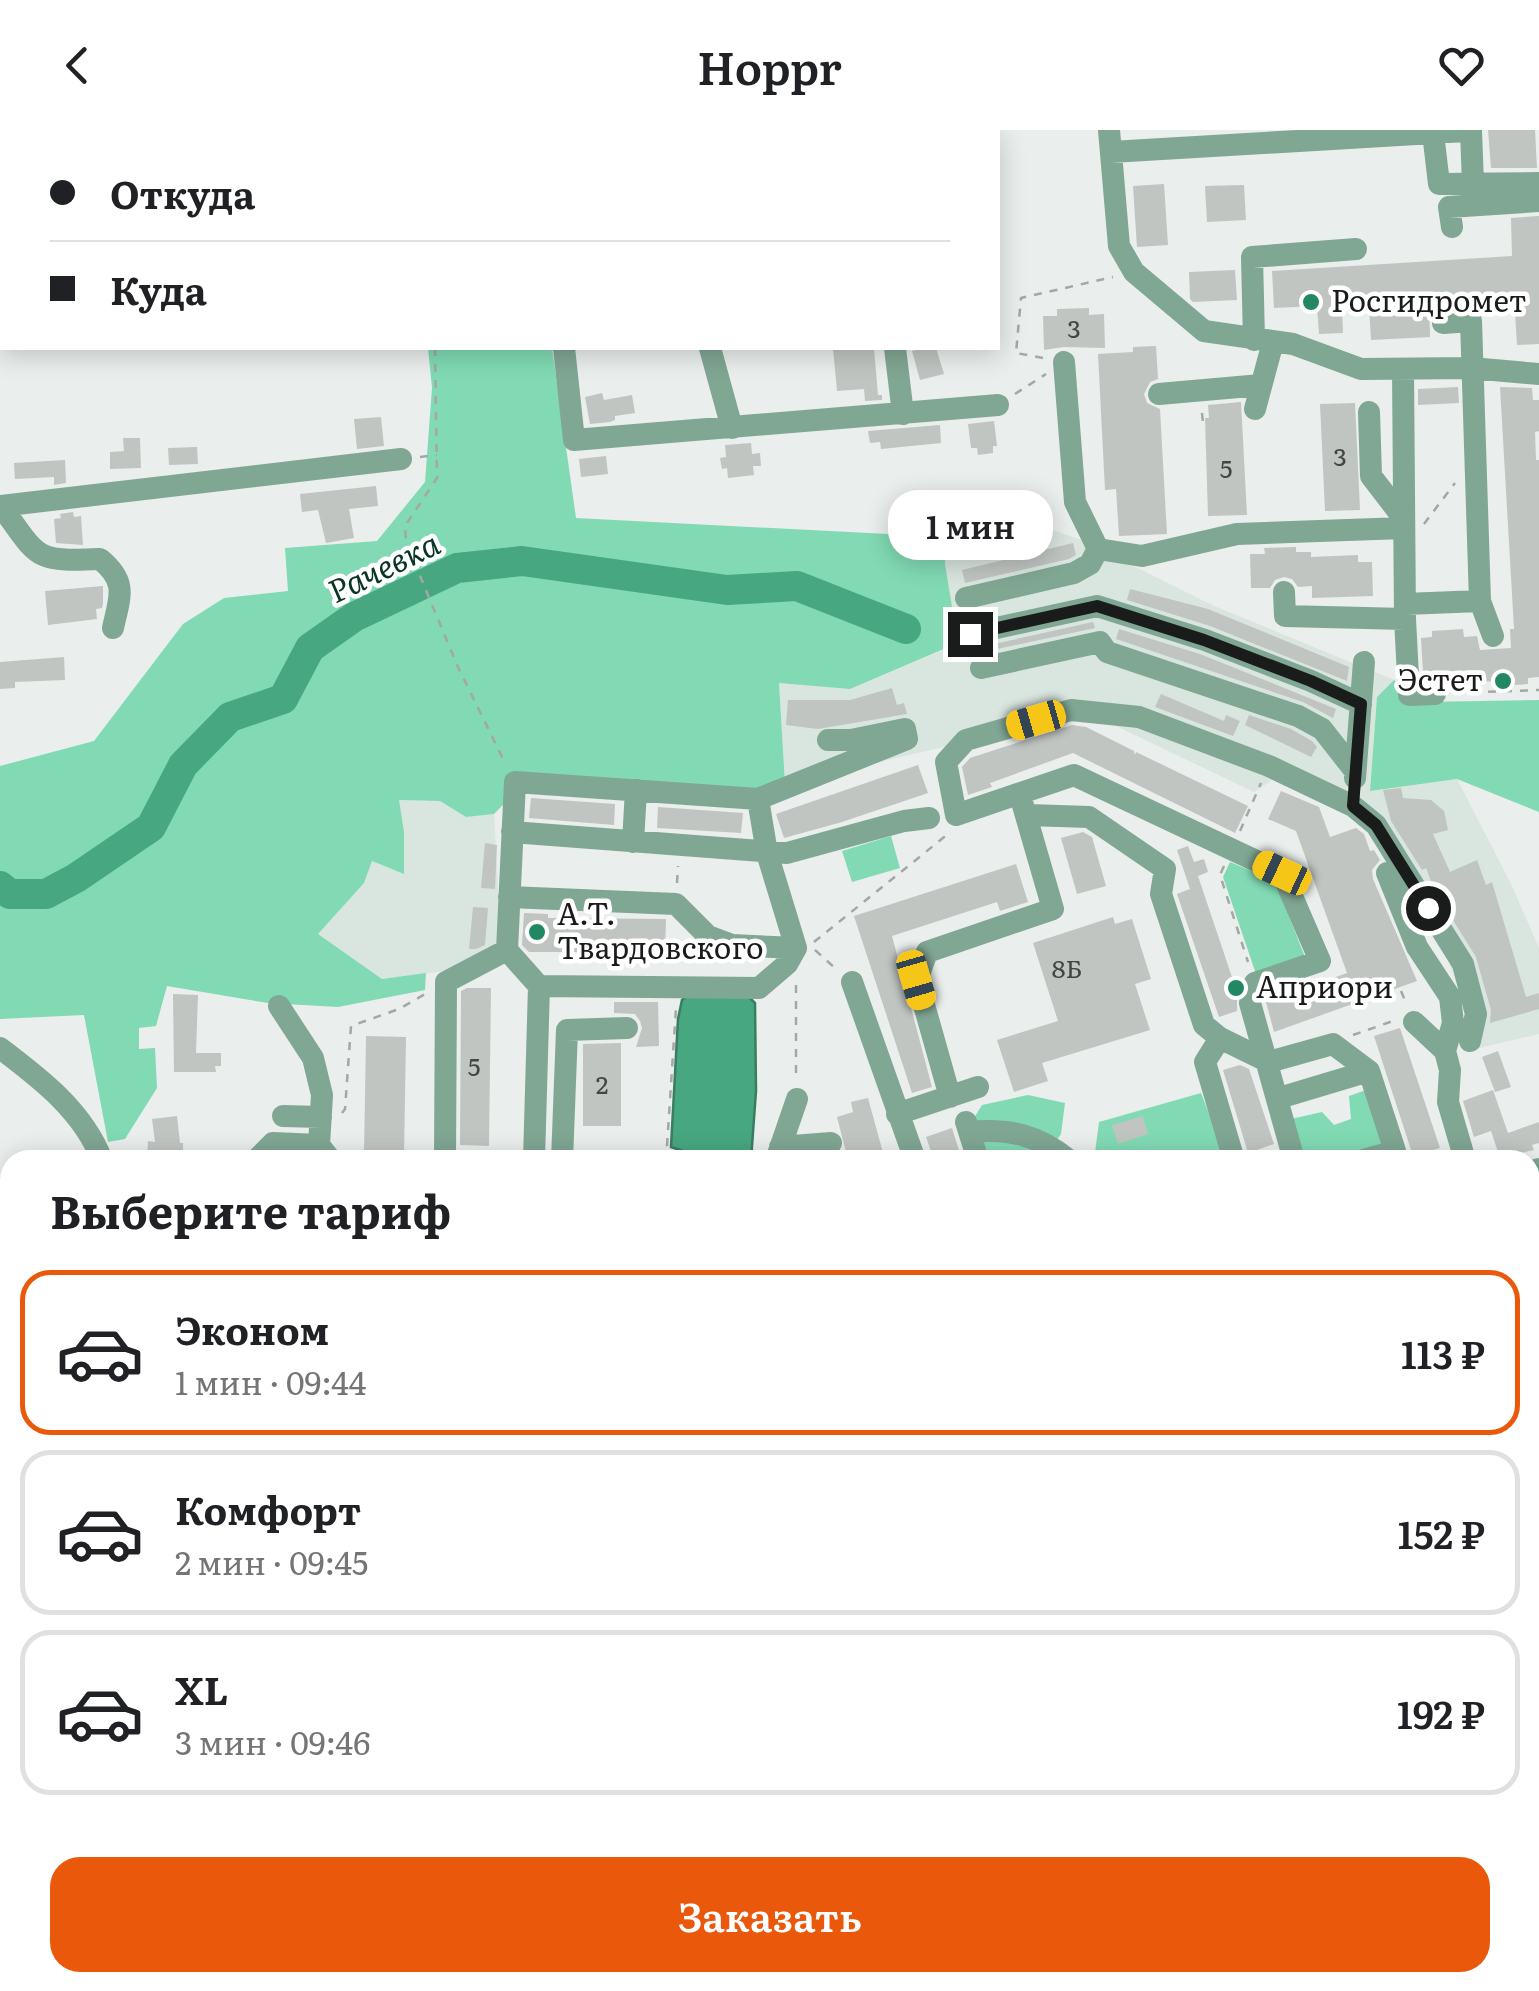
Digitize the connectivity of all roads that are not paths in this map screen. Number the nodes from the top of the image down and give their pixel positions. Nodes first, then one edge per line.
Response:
1 (1447, 132) edge
2 (1247, 137) edge
3 (1110, 141) edge
4 (1539, 182) edge
5 (1473, 184) junction
6 (1539, 201) edge
7 (1452, 228) dead end
8 (1356, 249) dead end
9 (1443, 323) dead end
10 (1264, 341) junction
11 (564, 350) edge
12 (711, 350) edge
13 (896, 350) edge
14 (1064, 362) road end
15 (1403, 368) junction
16 (1471, 368) junction
17 (1539, 374) edge
18 (1261, 386) junction
19 (1159, 394) dead end
20 (998, 405) road end
21 (1254, 409) dead end
22 (1369, 412) dead end
23 (903, 414) junction
24 (732, 428) junction
25 (401, 459) dead end
26 (0, 507) edge
27 (1404, 532) junction
28 (1098, 549) junction
29 (1284, 592) dead end
30 (966, 598) dead end
31 (1480, 601) junction
32 (1405, 611) junction
33 (113, 628) dead end
34 (970, 634) dead end
35 (1493, 636) dead end
36 (1364, 662) dead end
37 (981, 668) dead end
38 (1435, 694) road end
39 (1361, 704) junction
40 (828, 740) dead end
41 (1355, 771) junction
42 (636, 790) junction
43 (758, 799) junction
44 (1024, 804) junction
45 (1353, 806) junction
46 (928, 818) dead end
47 (512, 832) junction
48 (632, 842) junction
49 (767, 852) junction
50 (1388, 873) dead end
51 (509, 897) junction
52 (796, 948) junction
53 (507, 950) junction
54 (852, 982) road end
55 (540, 986) junction
56 (278, 1006) dead end
57 (1410, 1013) road end
58 (627, 1028) dead end
59 (1220, 1038) junction
60 (1470, 1042) dead end
61 (0, 1048) edge
62 (1445, 1051) junction
63 (1269, 1062) junction
64 (1368, 1071) junction
65 (978, 1087) dead end
66 (950, 1097) junction
67 (1279, 1098) junction
68 (796, 1099) road end
69 (898, 1114) junction
70 (283, 1116) dead end
71 (323, 1138) edge
72 (831, 1143) dead end
73 (98, 1150) edge
74 (267, 1150) edge
75 (446, 1150) edge
76 (534, 1150) edge
77 (562, 1150) edge
78 (779, 1150) edge
79 (797, 1150) edge
80 (911, 1150) edge
81 (975, 1150) edge
82 (1056, 1150) edge
83 (1231, 1150) edge
84 (1290, 1150) edge
85 (1395, 1150) edge
86 (1462, 1150) edge

1 - 5 street
2 - 3 street
2 - 5 street
3 - 10 street
4 - 5 street
6 - 7 street
8 - 10 street
9 - 16 street
10 - 15 street
10 - 18 street
11 - 24 street
12 - 24 street
13 - 23 street
14 - 28 street
15 - 16 street
15 - 27 street
16 - 17 street
16 - 31 street
18 - 19 street
18 - 21 street
20 - 23 street
22 - 27 street
23 - 24 street
25 - 26 street
26 - 33 street
27 - 28 street
27 - 32 street
28 - 30 street
29 - 32 street
31 - 32 street
31 - 35 street
32 - 38 street
34 - 39 street
36 - 39 street
37 - 41 street
39 - 41 street
40 - 43 street
41 - 45 street
42 - 43 street
42 - 47 street
42 - 48 street
43 - 49 street
44 - 45 street
44 - 59 street
44 - 63 street
44 - 66 street
45 - 60 street
46 - 49 street
47 - 48 street
47 - 51 street
48 - 49 street
49 - 52 street
50 - 62 street
51 - 52 street
51 - 53 street
52 - 55 street
53 - 55 street
53 - 75 street
54 - 69 street
55 - 76 street
56 - 71 street
57 - 62 street
58 - 77 street
59 - 63 street
59 - 83 street
61 - 73 street
62 - 86 street
63 - 64 street
63 - 67 street
64 - 67 street
64 - 85 street
65 - 66 street
66 - 69 street
67 - 84 street
68 - 78 street
69 - 80 street
70 - 71 street
71 - 74 street
72 - 79 street
81 - 82 street

